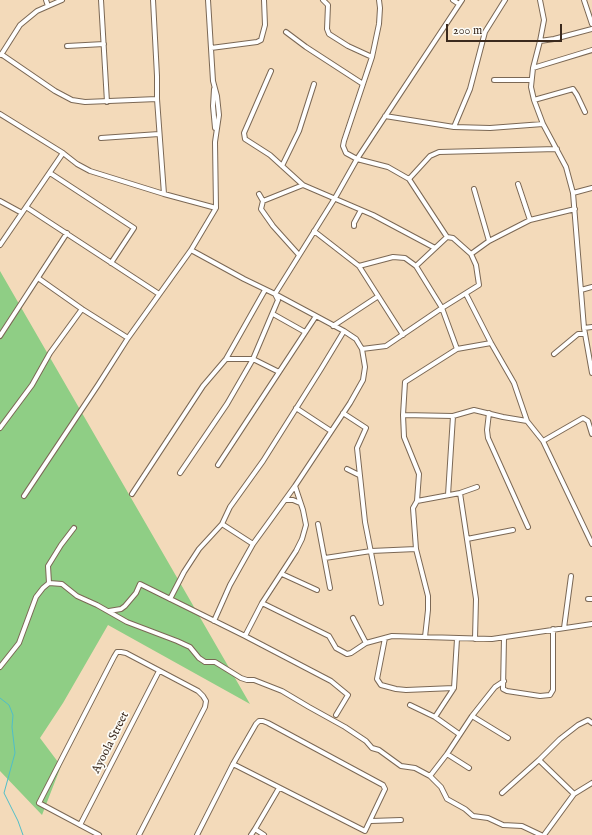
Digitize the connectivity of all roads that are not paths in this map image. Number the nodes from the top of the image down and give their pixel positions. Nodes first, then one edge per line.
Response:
1 (46, 0) edge
2 (62, 0) edge
3 (101, 0) edge
4 (153, 0) edge
5 (208, 0) edge
6 (264, 0) edge
7 (323, 0) edge
8 (379, 0) edge
9 (453, 0) edge
10 (505, 0) edge
11 (540, 0) edge
12 (584, 0) edge
13 (460, 2) edge
14 (48, 6) junction
15 (592, 24) edge
16 (592, 29) edge
17 (286, 32) dead end
18 (540, 41) junction
19 (104, 44) junction
20 (67, 46) dead end
21 (211, 48) junction
22 (592, 50) edge
23 (1, 56) edge
24 (372, 57) junction
25 (533, 68) junction
26 (271, 70) dead end
27 (494, 80) dead end
28 (531, 80) junction
29 (314, 84) dead end
30 (363, 84) junction
31 (157, 100) junction
32 (534, 100) junction
33 (107, 102) junction
34 (585, 112) dead end
35 (0, 114) edge
36 (385, 116) junction
37 (543, 124) junction
38 (454, 127) junction
39 (159, 134) junction
40 (101, 138) dead end
41 (557, 149) junction
42 (63, 153) junction
43 (357, 160) junction
44 (282, 166) junction
45 (50, 173) junction
46 (409, 179) junction
47 (303, 184) junction
48 (518, 184) dead end
49 (592, 188) edge
50 (474, 189) dead end
51 (164, 194) junction
52 (259, 194) dead end
53 (573, 194) junction
54 (335, 198) junction
55 (0, 201) edge
56 (263, 201) junction
57 (26, 207) junction
58 (216, 208) junction
59 (575, 209) junction
60 (361, 210) junction
61 (22, 213) junction
62 (530, 220) junction
63 (354, 226) dead end
64 (314, 231) junction
65 (67, 233) junction
66 (447, 238) junction
67 (489, 241) junction
68 (0, 245) edge
69 (435, 248) junction
70 (191, 250) junction
71 (471, 254) junction
72 (299, 255) junction
73 (111, 263) junction
74 (359, 266) junction
75 (416, 266) junction
76 (38, 278) junction
77 (592, 287) edge
78 (265, 290) junction
79 (580, 290) junction
80 (159, 294) junction
81 (275, 294) junction
82 (466, 294) junction
83 (377, 297) junction
84 (442, 308) junction
85 (82, 309) junction
86 (272, 314) junction
87 (316, 316) junction
88 (333, 326) junction
89 (592, 327) edge
90 (584, 328) junction
91 (344, 331) junction
92 (305, 332) junction
93 (585, 334) junction
94 (403, 335) junction
95 (0, 336) edge
96 (128, 338) junction
97 (490, 343) junction
98 (362, 349) junction
99 (457, 349) junction
100 (590, 352) edge
101 (554, 354) dead end
102 (226, 359) junction
103 (253, 359) junction
104 (279, 372) junction
105 (592, 374) edge
106 (296, 408) junction
107 (343, 412) junction
108 (489, 413) junction
109 (403, 415) junction
110 (453, 416) junction
111 (527, 421) junction
112 (0, 428) edge
113 (331, 431) junction
114 (592, 434) edge
115 (543, 441) junction
116 (218, 464) dead end
117 (347, 468) dead end
118 (180, 473) dead end
119 (359, 475) junction
120 (295, 486) junction
121 (477, 487) dead end
122 (460, 493) junction
123 (132, 494) dead end
124 (448, 495) junction
125 (24, 496) dead end
126 (286, 500) junction
127 (417, 501) junction
128 (301, 504) junction
129 (222, 524) junction
130 (318, 524) dead end
131 (528, 527) dead end
132 (74, 528) dead end
133 (513, 530) dead end
134 (467, 539) junction
135 (253, 544) junction
136 (592, 544) edge
137 (416, 549) junction
138 (371, 551) junction
139 (325, 558) junction
140 (282, 574) junction
141 (571, 576) dead end
142 (49, 583) junction
143 (330, 588) dead end
144 (317, 590) dead end
145 (170, 599) junction
146 (262, 603) junction
147 (381, 603) dead end
148 (108, 611) junction
149 (352, 618) dead end
150 (214, 621) junction
151 (592, 624) edge
152 (564, 628) junction
153 (553, 629) junction
154 (245, 636) junction
155 (425, 637) junction
156 (385, 638) junction
157 (504, 638) junction
158 (457, 639) junction
159 (475, 639) junction
160 (366, 643) junction
161 (0, 666) edge
162 (159, 671) junction
163 (504, 681) junction
164 (454, 688) junction
165 (410, 705) dead end
166 (336, 715) dead end
167 (435, 716) junction
168 (472, 716) junction
169 (592, 723) edge
170 (459, 734) junction
171 (508, 738) dead end
172 (447, 754) junction
173 (539, 760) junction
174 (233, 764) junction
175 (469, 768) dead end
176 (430, 776) junction
177 (592, 783) edge
178 (279, 788) junction
179 (502, 793) dead end
180 (574, 794) junction
181 (401, 820) dead end
182 (371, 821) junction
183 (80, 825) junction
184 (255, 829) junction
185 (366, 833) edge
186 (99, 835) edge
187 (139, 835) edge
188 (197, 835) edge
189 (252, 835) edge
190 (264, 835) edge
191 (540, 835) edge
192 (544, 835) edge

1 - 14 street
2 - 14 street
3 - 19 street
4 - 31 street
5 - 21 street
6 - 21 street
7 - 24 street
8 - 24 street
9 - 13 street
10 - 38 street
11 - 18 street
12 - 15 street
13 - 36 street
14 - 23 street
16 - 18 street
17 - 30 street
18 - 25 street
19 - 20 street
19 - 33 street
21 - 58 street
22 - 25 street
23 - 33 street
24 - 30 street
25 - 28 street
26 - 44 street
27 - 28 street
28 - 32 street
29 - 44 street
30 - 43 street
31 - 33 street
31 - 39 street
32 - 34 street
32 - 37 street
35 - 42 street
36 - 38 street
36 - 43 street
37 - 38 street
37 - 41 street
39 - 40 street
39 - 51 street
41 - 46 street
41 - 53 street
42 - 45 street
42 - 51 street
43 - 46 street
43 - 54 street
44 - 47 street
45 - 57 street
45 - 73 street
46 - 66 street
47 - 54 street
47 - 56 street
48 - 62 street
49 - 53 street
50 - 67 street
51 - 58 street
52 - 56 street
53 - 59 street
54 - 60 street
54 - 64 street
55 - 61 street
56 - 72 street
57 - 61 street
57 - 65 street
58 - 70 street
59 - 62 street
59 - 79 street
60 - 63 street
60 - 69 street
61 - 68 street
62 - 67 street
64 - 72 street
64 - 74 street
65 - 73 street
65 - 76 street
66 - 69 street
66 - 71 street
67 - 71 street
69 - 75 street
70 - 78 street
70 - 80 street
71 - 82 street
72 - 81 street
73 - 80 street
74 - 75 street
74 - 83 street
75 - 84 street
76 - 85 street
76 - 95 street
77 - 79 street
78 - 81 street
78 - 102 street
79 - 90 street
80 - 96 street
81 - 86 street
81 - 87 street
82 - 84 street
82 - 97 street
83 - 88 street
83 - 94 street
84 - 94 street
84 - 99 street
85 - 96 street
85 - 112 street
86 - 92 street
86 - 103 street
87 - 88 street
87 - 92 street
88 - 91 street
89 - 90 street
90 - 93 street
91 - 98 street
91 - 106 street
92 - 104 street
93 - 100 street
93 - 101 street
94 - 98 street
96 - 125 street
97 - 99 street
97 - 111 street
98 - 107 street
99 - 109 street
100 - 105 street
102 - 103 street
102 - 123 street
103 - 104 street
103 - 118 street
104 - 116 street
106 - 113 street
106 - 129 street
107 - 113 street
107 - 119 street
108 - 110 street
108 - 111 street
108 - 131 street
109 - 110 street
109 - 127 street
110 - 124 street
111 - 115 street
113 - 120 street
114 - 115 street
115 - 136 street
117 - 119 street
119 - 138 street
120 - 126 street
120 - 128 street
121 - 122 street
122 - 124 street
122 - 134 street
124 - 127 street
126 - 128 street
126 - 135 street
127 - 137 street
128 - 140 street
129 - 135 street
129 - 145 street
130 - 139 street
132 - 142 street
133 - 134 street
134 - 159 street
135 - 150 street
137 - 138 street
137 - 155 street
138 - 139 street
138 - 147 street
139 - 143 street
140 - 144 street
140 - 146 street
141 - 152 street
142 - 148 street
142 - 161 street
145 - 148 street
145 - 150 street
146 - 154 street
146 - 160 street
148 - 176 street
149 - 160 street
150 - 154 street
151 - 152 street
152 - 153 street
153 - 157 street
153 - 163 street
154 - 166 street
155 - 156 street
155 - 158 street
156 - 160 street
156 - 164 street
157 - 159 street
157 - 163 street
158 - 159 street
158 - 164 street
162 - 183 street, Ayoola Street
162 - 183 street
162 - 187 street
163 - 168 street
164 - 167 street
165 - 167 street
167 - 170 street
168 - 170 street
168 - 171 street
169 - 173 street
170 - 172 street
172 - 175 street
172 - 176 street
173 - 179 street
173 - 180 street
174 - 178 street
174 - 182 street
174 - 188 street
176 - 191 street
177 - 180 street
178 - 184 street
178 - 185 street
180 - 192 street
181 - 182 street
182 - 185 street
183 - 186 street
184 - 189 street
184 - 190 street

